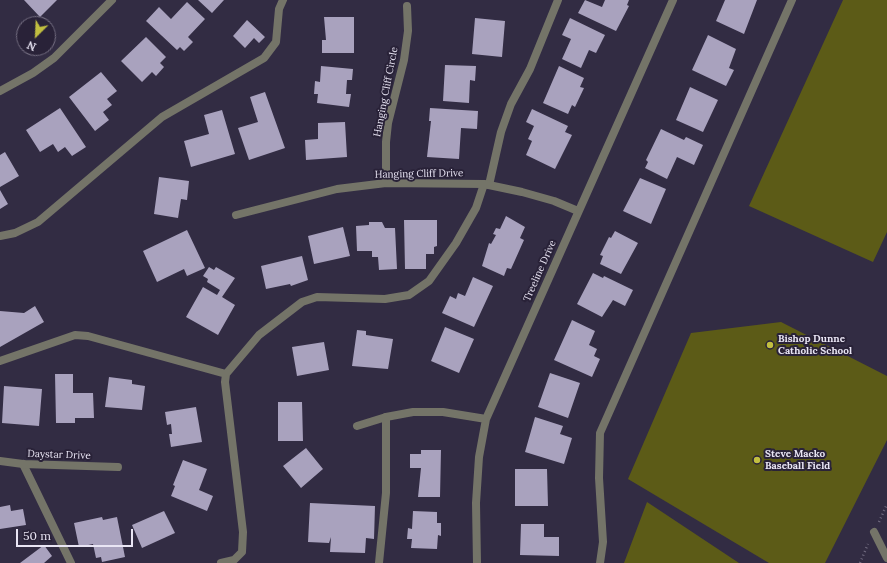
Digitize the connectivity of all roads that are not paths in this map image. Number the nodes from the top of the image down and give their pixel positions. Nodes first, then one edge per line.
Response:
1 (112, 0) edge
2 (283, 0) edge
3 (558, 0) edge
4 (673, 0) edge
5 (792, 0) edge
6 (407, 6) dead end
7 (0, 91) edge
8 (386, 183) junction
9 (486, 185) junction
10 (578, 211) junction
11 (236, 215) dead end
12 (0, 236) edge
13 (0, 361) edge
14 (226, 374) junction
15 (386, 417) junction
16 (486, 419) junction
17 (358, 426) dead end
18 (0, 461) edge
19 (23, 464) junction
20 (118, 467) dead end
21 (874, 532) dead end
22 (887, 558) edge
23 (72, 563) edge
24 (221, 563) edge
25 (379, 563) edge
26 (477, 563) edge
27 (600, 563) edge

1 - 7 street
2 - 12 street
3 - 9 street
4 - 10 street, Treeline Drive
5 - 27 street
6 - 8 street, Hanging Cliff Circle
8 - 9 street, Hanging Cliff Drive
8 - 11 street, Hanging Cliff Drive
9 - 10 street, Hanging Cliff Drive
9 - 14 street
10 - 16 street, Treeline Drive
13 - 14 street
14 - 24 street
15 - 16 street
15 - 17 street
15 - 25 street
16 - 26 street, Treeline Drive
18 - 19 street, Daystar Drive
19 - 20 street, Daystar Drive
19 - 23 street
21 - 22 street

